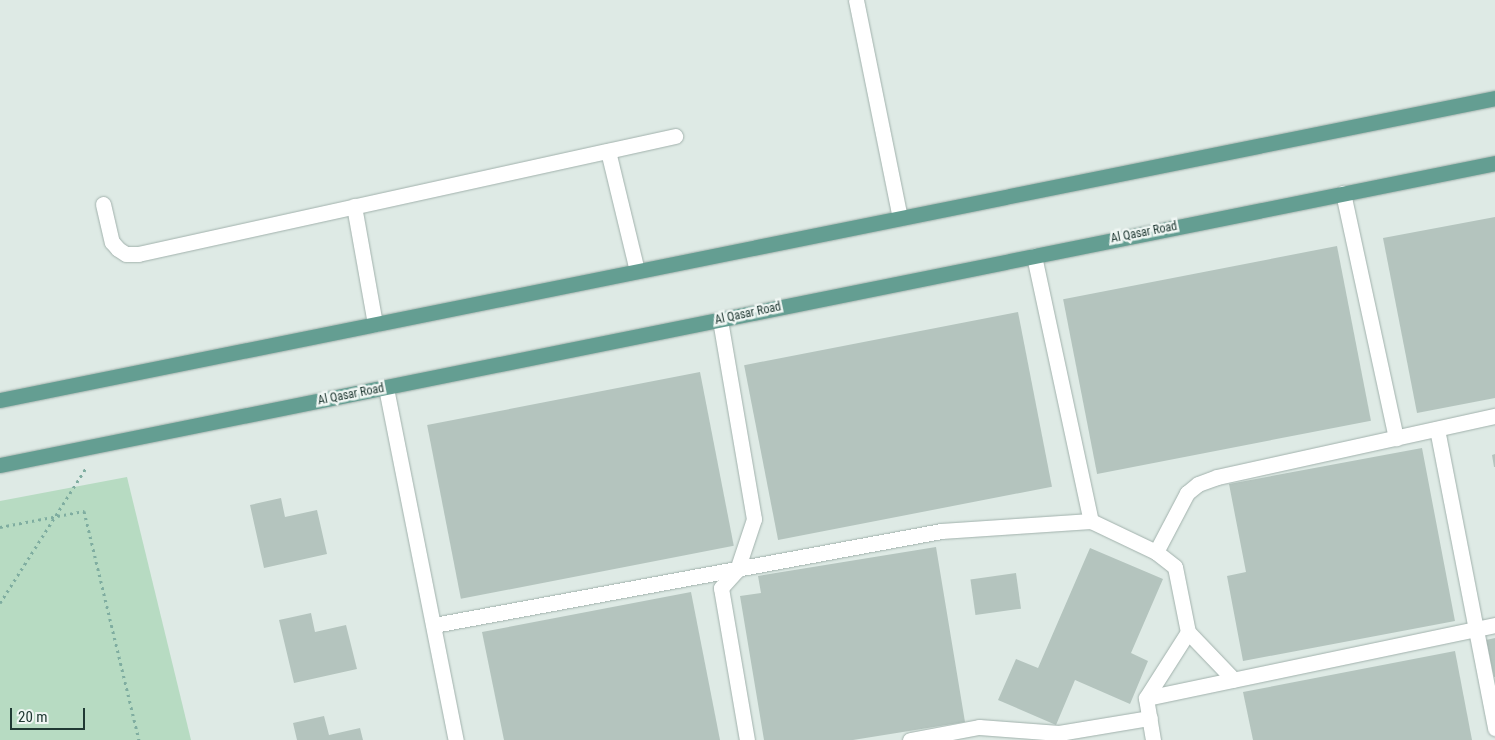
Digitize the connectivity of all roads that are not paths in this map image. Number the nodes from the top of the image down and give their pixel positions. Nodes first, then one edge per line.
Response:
1 (856, 0) edge
2 (1495, 98) edge
3 (675, 136) dead end
4 (608, 151) junction
5 (1495, 163) edge
6 (1343, 193) junction
7 (103, 204) dead end
8 (354, 206) junction
9 (900, 218) junction
10 (1034, 256) junction
11 (637, 271) junction
12 (720, 320) junction
13 (375, 324) junction
14 (386, 388) junction
15 (0, 400) edge
16 (1495, 416) edge
17 (1437, 429) junction
18 (1396, 438) junction
19 (0, 465) edge
20 (1092, 521) junction
21 (1156, 552) junction
22 (737, 570) junction
23 (434, 625) junction
24 (1495, 625) edge
25 (1476, 629) junction
26 (1188, 632) junction
27 (1234, 680) junction
28 (1146, 698) junction
29 (1150, 718) junction
30 (1495, 728) edge
31 (456, 740) edge
32 (748, 740) edge
33 (910, 740) edge
34 (1153, 740) edge

1 - 9 street
2 - 9 main road
3 - 4 street
4 - 8 street
4 - 11 street
5 - 6 main road, Al Qasar Road
6 - 10 main road, Al Qasar Road
6 - 18 street
7 - 8 street
8 - 13 street
9 - 11 main road
10 - 12 main road, Al Qasar Road
10 - 20 street
11 - 13 main road
12 - 14 main road, Al Qasar Road
12 - 22 street
13 - 15 main road
14 - 19 main road, Al Qasar Road
14 - 23 street
16 - 17 street
17 - 18 street
17 - 25 street
18 - 21 street
20 - 21 street
20 - 22 street
21 - 26 street
22 - 23 street
22 - 32 street
23 - 31 street
24 - 25 street
25 - 27 street
25 - 30 street
26 - 27 street
26 - 28 street
27 - 28 street
28 - 29 street
29 - 33 street
29 - 34 street

